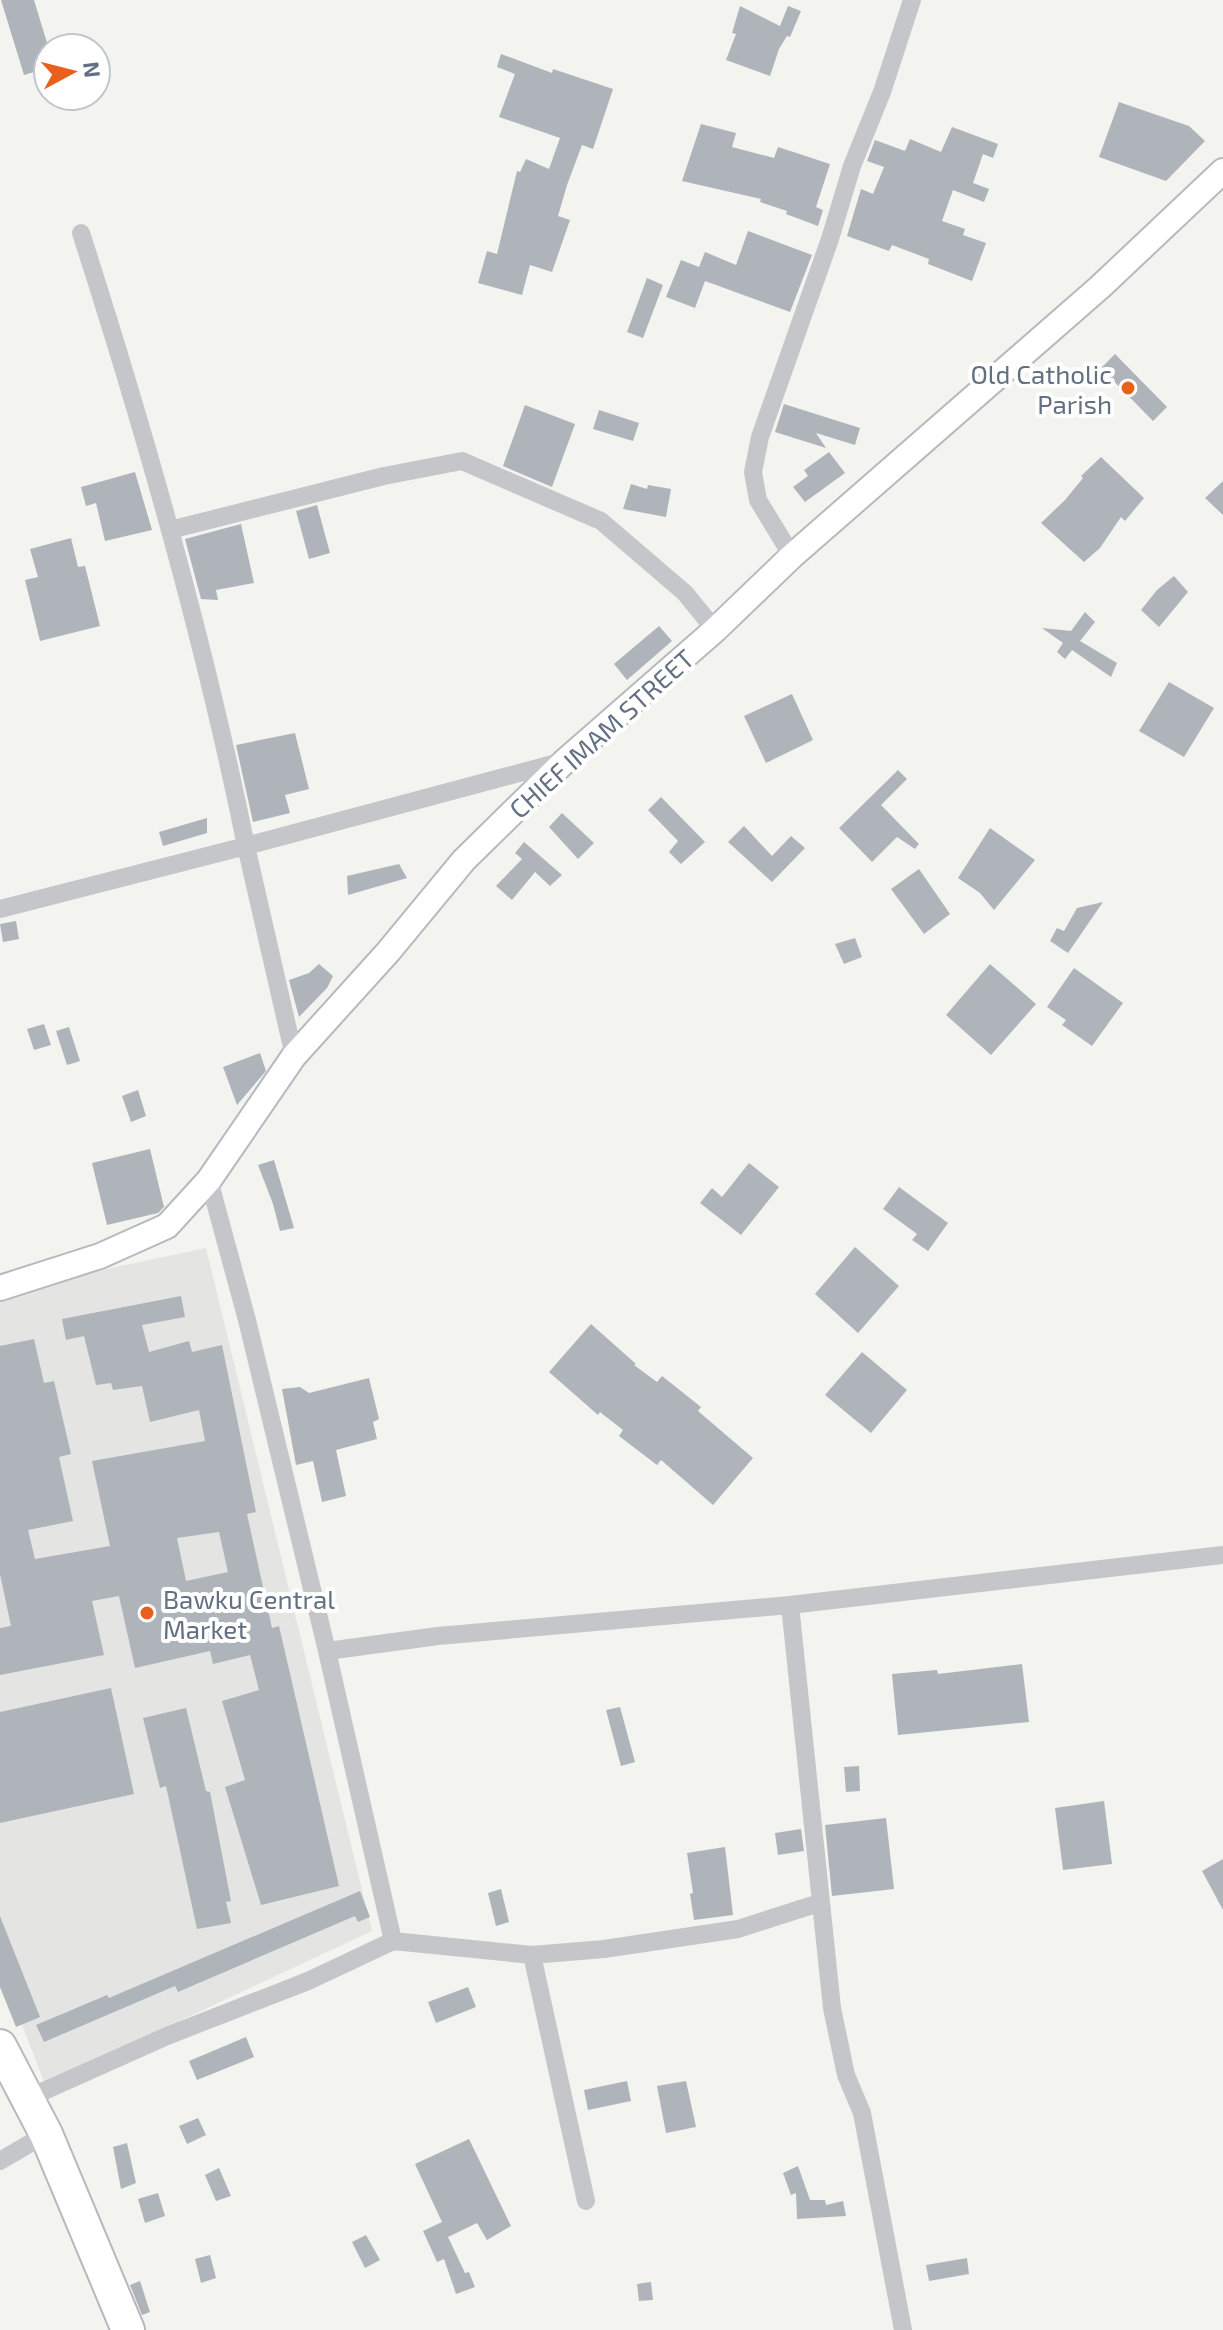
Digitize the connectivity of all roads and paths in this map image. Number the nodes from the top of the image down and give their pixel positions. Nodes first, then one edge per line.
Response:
1 (912, 0) edge
2 (1223, 171) edge
3 (81, 233) dead end
4 (170, 530) junction
5 (792, 556) junction
6 (715, 630) junction
7 (565, 761) junction
8 (246, 846) junction
9 (0, 909) edge
10 (294, 1056) junction
11 (209, 1180) junction
12 (0, 1288) edge
13 (1223, 1555) edge
14 (790, 1605) junction
15 (327, 1651) junction
16 (819, 1903) junction
17 (393, 1941) junction
18 (532, 1955) junction
19 (0, 2046) edge
20 (26, 2099) junction
21 (46, 2134) junction
22 (0, 2161) edge
23 (586, 2201) dead end
24 (128, 2330) edge
25 (903, 2330) edge

1 - 5 street
2 - 5 street, CHIEF IMAM STREET
3 - 4 street
4 - 6 street
4 - 8 street
5 - 6 street, CHIEF IMAM STREET
6 - 7 street, CHIEF IMAM STREET
7 - 8 street
7 - 10 street, CHIEF IMAM STREET
8 - 9 street
8 - 10 street
10 - 11 street, CHIEF IMAM STREET
11 - 12 street, CHIEF IMAM STREET
11 - 15 street
13 - 14 street
14 - 15 street
14 - 16 street
15 - 17 street
16 - 18 street
16 - 25 street
17 - 18 street
17 - 20 street
18 - 23 street
19 - 20 highway
20 - 21 highway
21 - 22 street
21 - 24 highway

